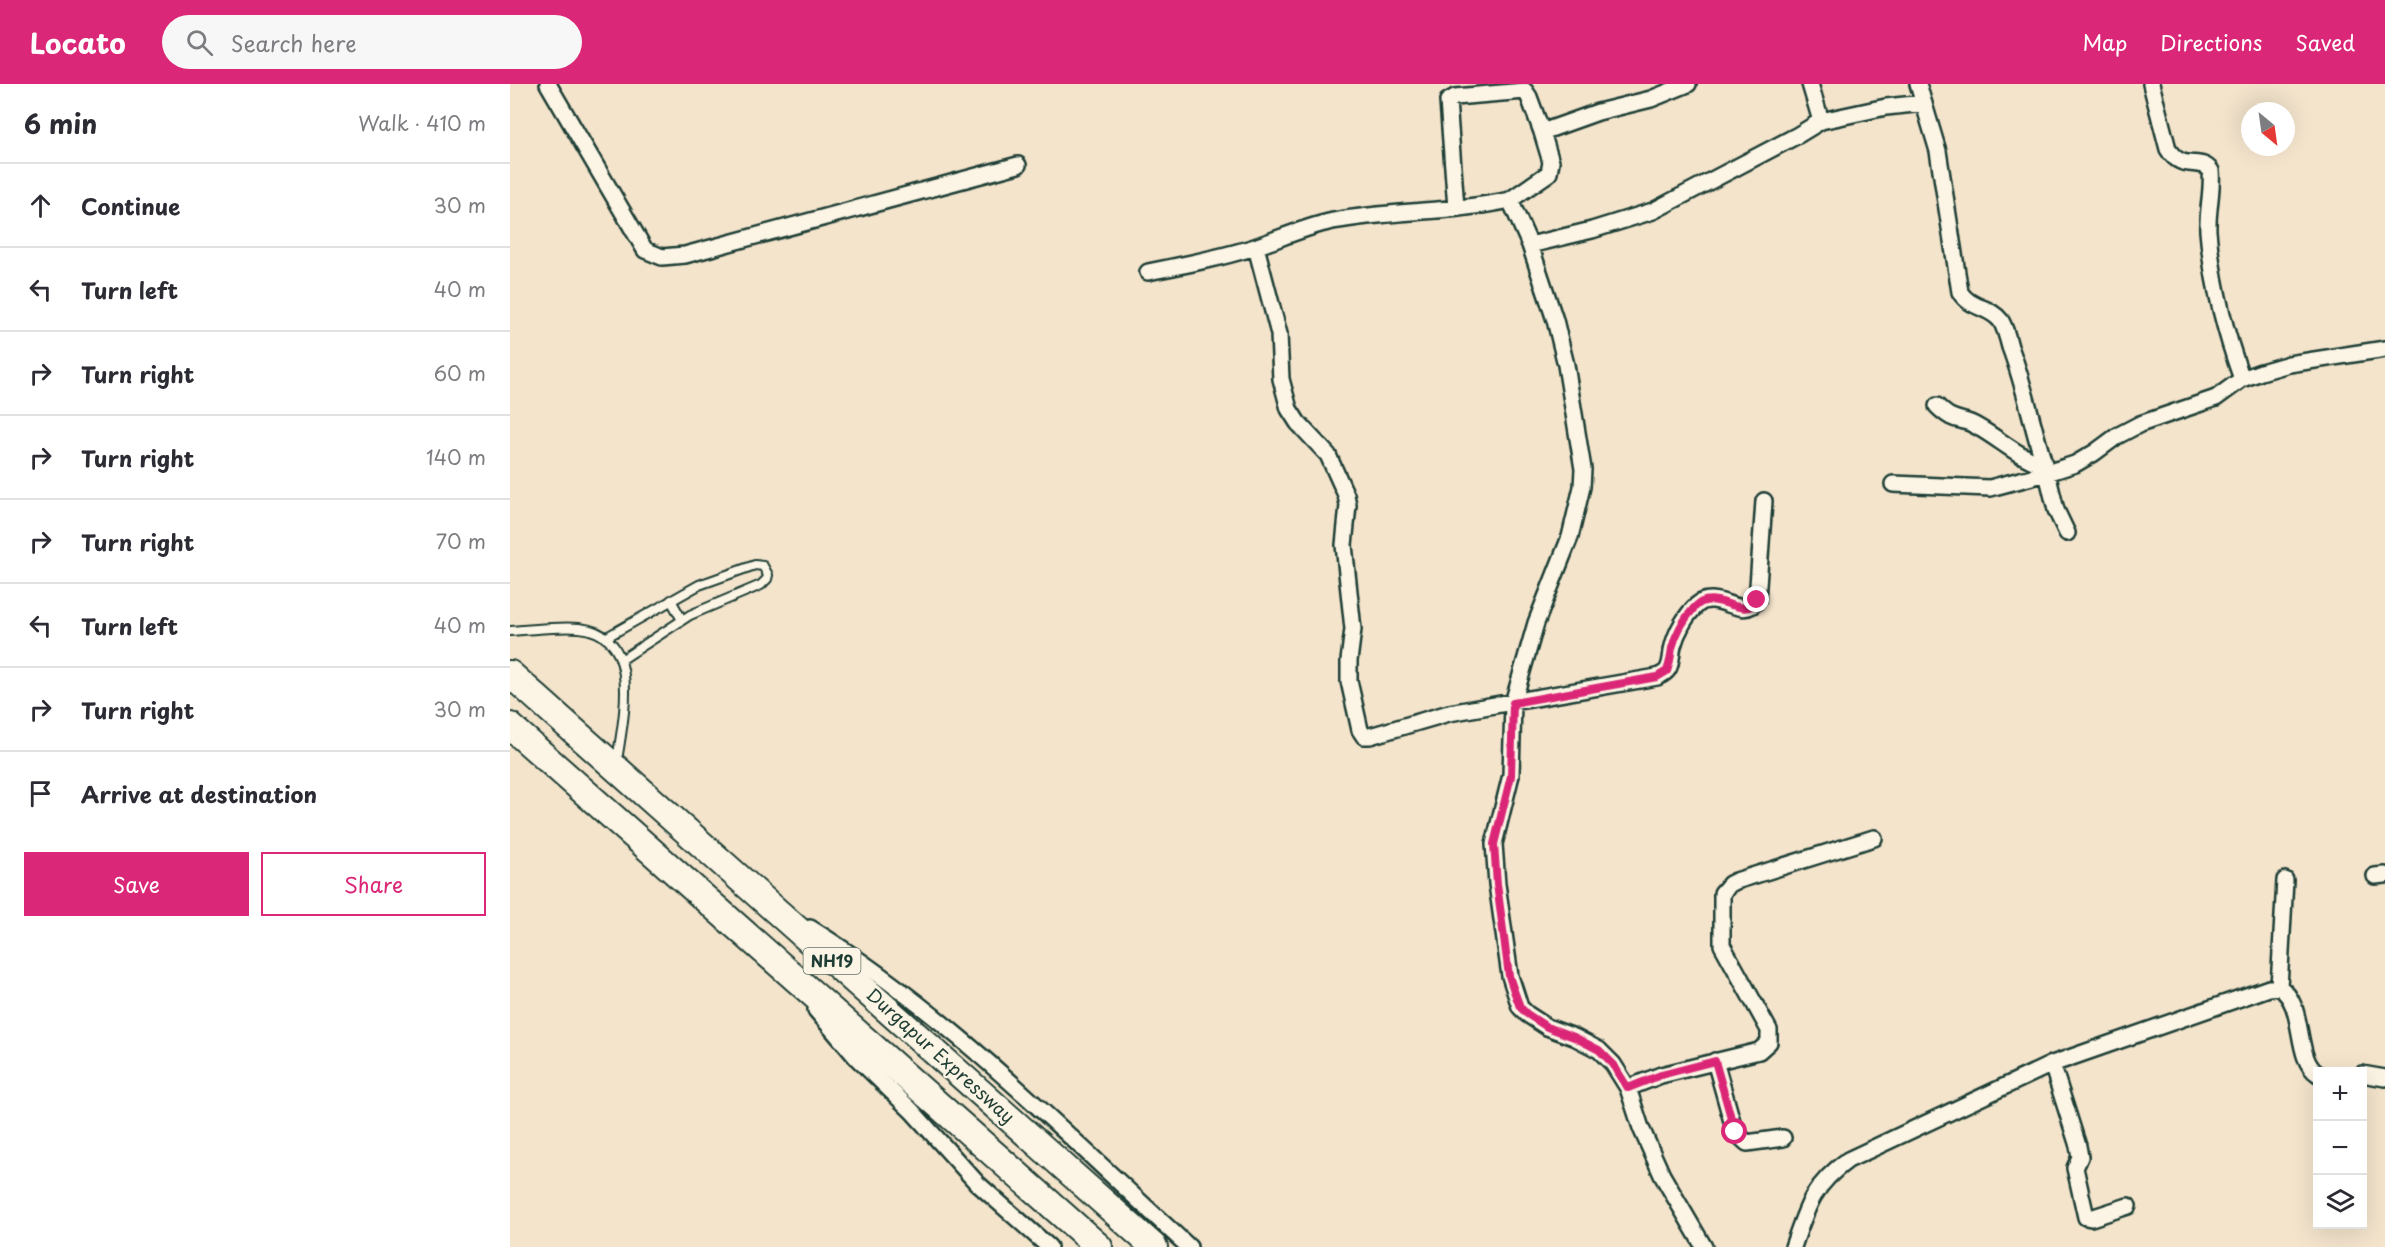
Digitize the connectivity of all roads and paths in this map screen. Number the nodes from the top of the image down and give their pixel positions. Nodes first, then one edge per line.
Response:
1 (548, 84) edge
2 (1688, 84) edge
3 (1810, 84) edge
4 (1918, 84) edge
5 (2151, 84) edge
6 (1924, 103) junction
7 (1821, 121) junction
8 (1542, 132) junction
9 (1018, 165) dead end
10 (1510, 200) junction
11 (1456, 208) junction
12 (1530, 245) junction
13 (1256, 247) junction
14 (1148, 272) dead end
15 (2385, 349) edge
16 (2242, 379) junction
17 (1937, 406) dead end
18 (2045, 469) junction
19 (1893, 484) dead end
20 (1764, 501) dead end
21 (2067, 533) dead end
22 (671, 600) junction
23 (682, 620) junction
24 (510, 631) edge
25 (605, 638) junction
26 (621, 660) junction
27 (510, 674) edge
28 (1513, 703) junction
29 (510, 726) edge
30 (616, 768) junction
31 (1874, 838) dead end
32 (2285, 880) dead end
33 (762, 898) junction
34 (771, 955) junction
35 (2279, 987) junction
36 (1715, 1061) junction
37 (2052, 1064) junction
38 (2313, 1069) edge
39 (2367, 1075) edge
40 (2385, 1078) edge
41 (1628, 1088) junction
42 (1783, 1138) dead end
43 (2128, 1206) dead end
44 (1049, 1247) edge
45 (1099, 1247) edge
46 (1154, 1247) edge
47 (1189, 1247) edge
48 (1704, 1247) edge
49 (1793, 1247) edge

1 - 9 street
2 - 8 street
3 - 7 street
4 - 6 street
5 - 16 street
6 - 7 street
6 - 18 street
7 - 12 street
8 - 10 street
8 - 11 street
10 - 11 street
10 - 12 street
11 - 13 street
12 - 28 street
13 - 14 street
13 - 28 street
15 - 16 street
16 - 18 street
17 - 18 street
18 - 19 street
18 - 21 street
20 - 28 street
22 - 23 lane
22 - 23 lane
22 - 25 lane
23 - 26 lane
24 - 25 lane
25 - 26 lane
26 - 30 lane
27 - 30 highway, Durgapur Expressway / NH19
28 - 41 street
29 - 34 highway, Durgapur Expressway / NH19
30 - 33 highway, Durgapur Expressway / NH19
31 - 36 street
32 - 35 street
33 - 46 highway, Durgapur Expressway / NH19
33 - 47 street
34 - 44 street
34 - 45 highway, Durgapur Expressway / NH19
35 - 37 street
35 - 38 street
36 - 41 street
36 - 42 street
37 - 43 street
37 - 49 street
39 - 40 street
41 - 48 street

